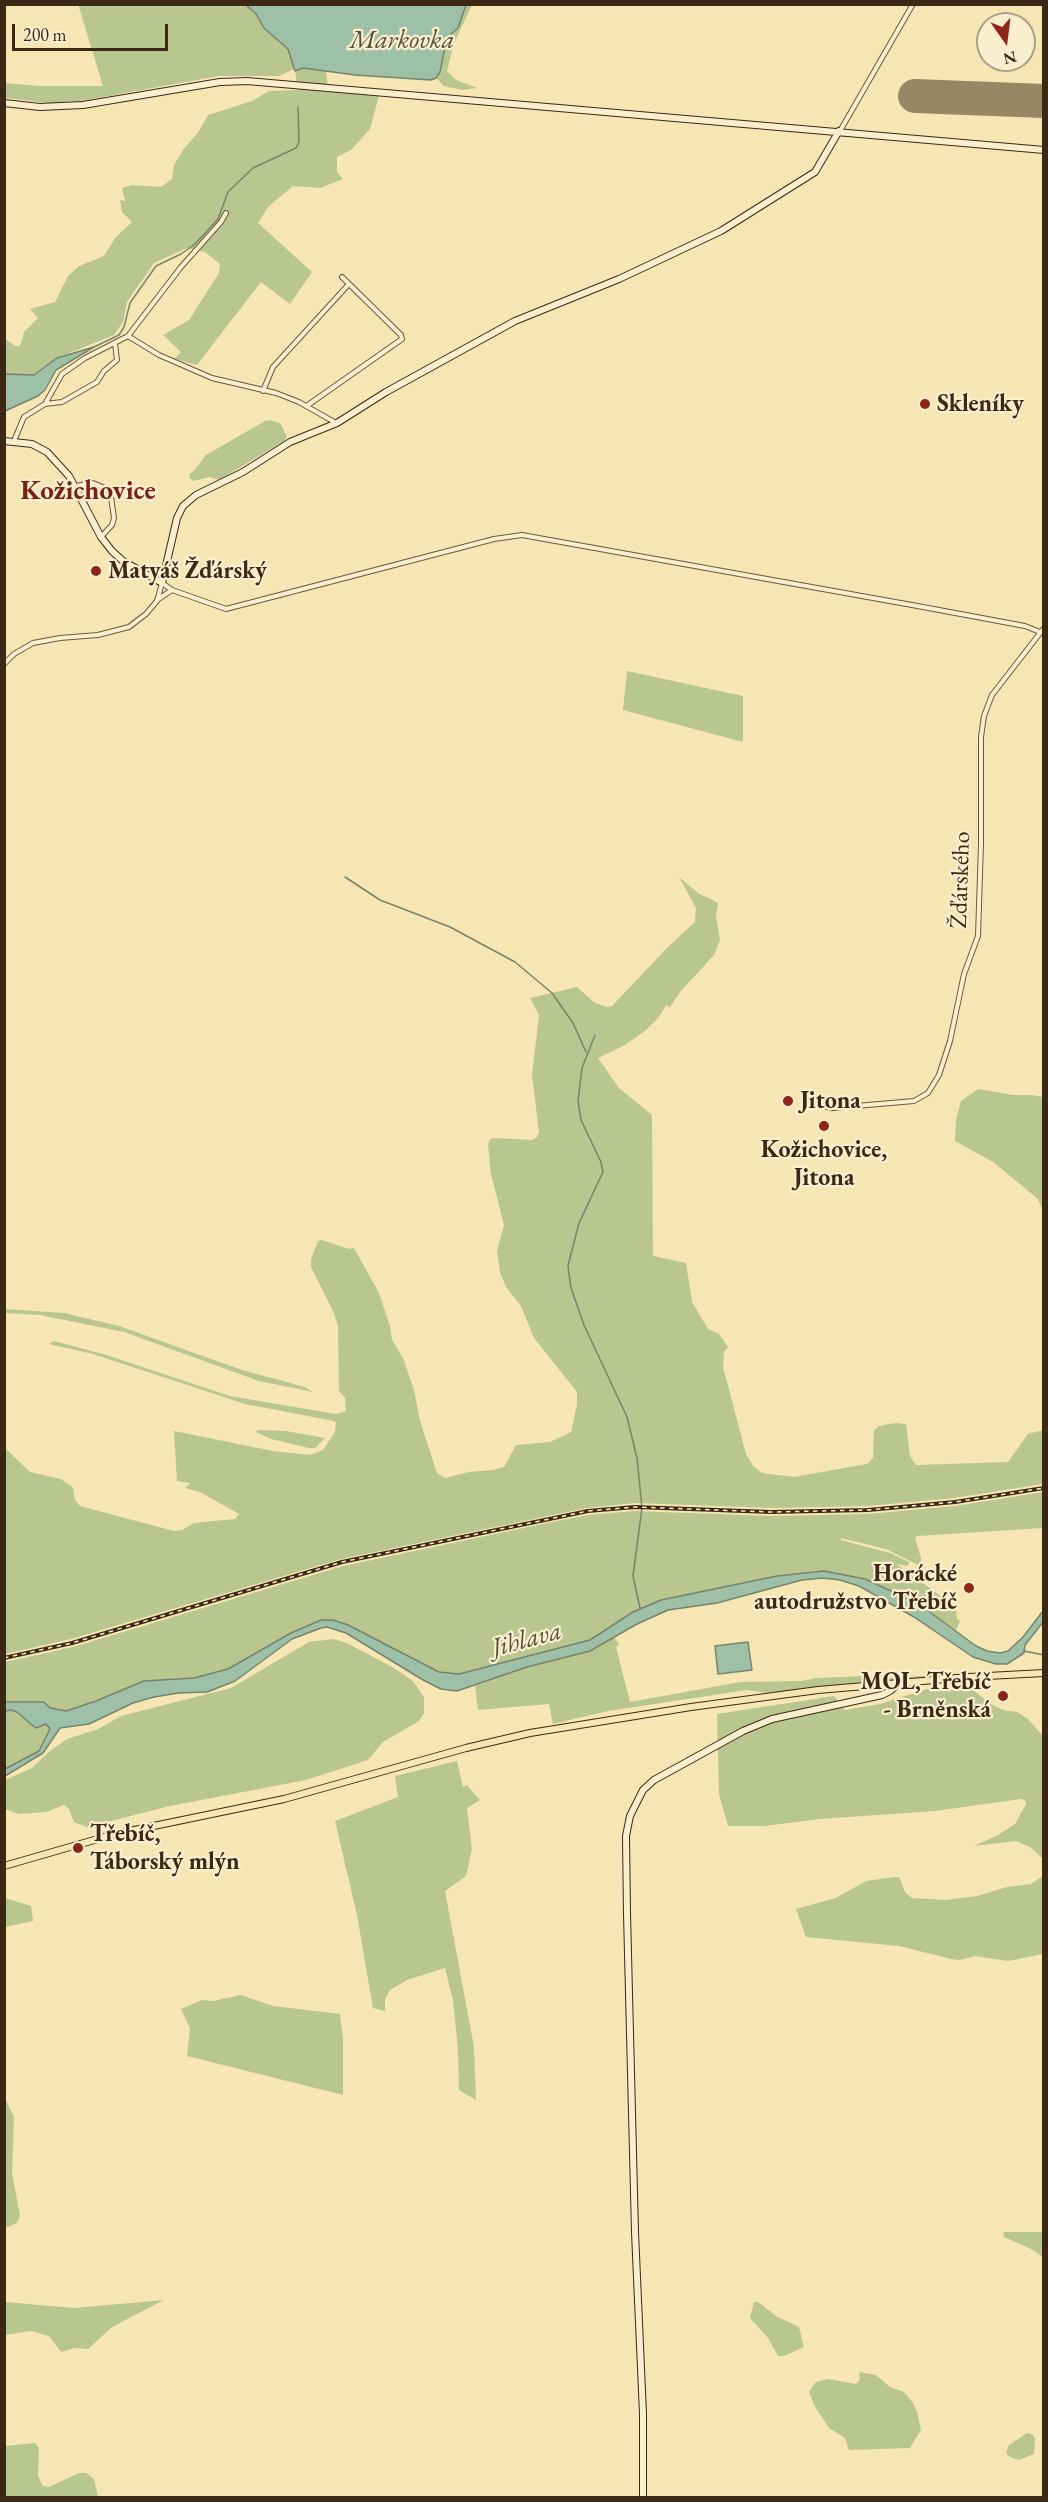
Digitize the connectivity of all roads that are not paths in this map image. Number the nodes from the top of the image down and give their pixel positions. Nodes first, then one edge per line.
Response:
1 (913, 4) edge
2 (4, 102) edge
3 (839, 131) junction
4 (1044, 150) edge
5 (226, 213) dead end
6 (342, 277) dead end
7 (349, 284) junction
8 (128, 336) junction
9 (115, 343) junction
10 (263, 391) junction
11 (45, 404) junction
12 (308, 405) junction
13 (337, 423) junction
14 (4, 441) edge
15 (14, 441) junction
16 (76, 486) junction
17 (101, 537) junction
18 (162, 583) junction
19 (172, 590) junction
20 (157, 601) junction
21 (1044, 628) edge
22 (1040, 632) junction
23 (4, 664) edge
24 (809, 1103) dead end
25 (1044, 1673) edge
26 (899, 1683) junction
27 (4, 1866) edge
28 (643, 2498) edge

1 - 3 street
2 - 3 street
3 - 4 street
3 - 13 street
5 - 8 street
6 - 7 street
7 - 10 street
7 - 12 street
8 - 9 street
8 - 10 street
9 - 11 street
9 - 11 street
10 - 12 street
11 - 15 street
12 - 13 street
13 - 18 street
14 - 15 street
15 - 16 street
16 - 17 street
16 - 17 street
17 - 18 street
18 - 19 street
18 - 20 street
19 - 20 street
19 - 22 street
20 - 23 street
21 - 22 street, Žďárského
22 - 24 street, Žďárského
25 - 26 main road
26 - 27 main road
26 - 28 street

